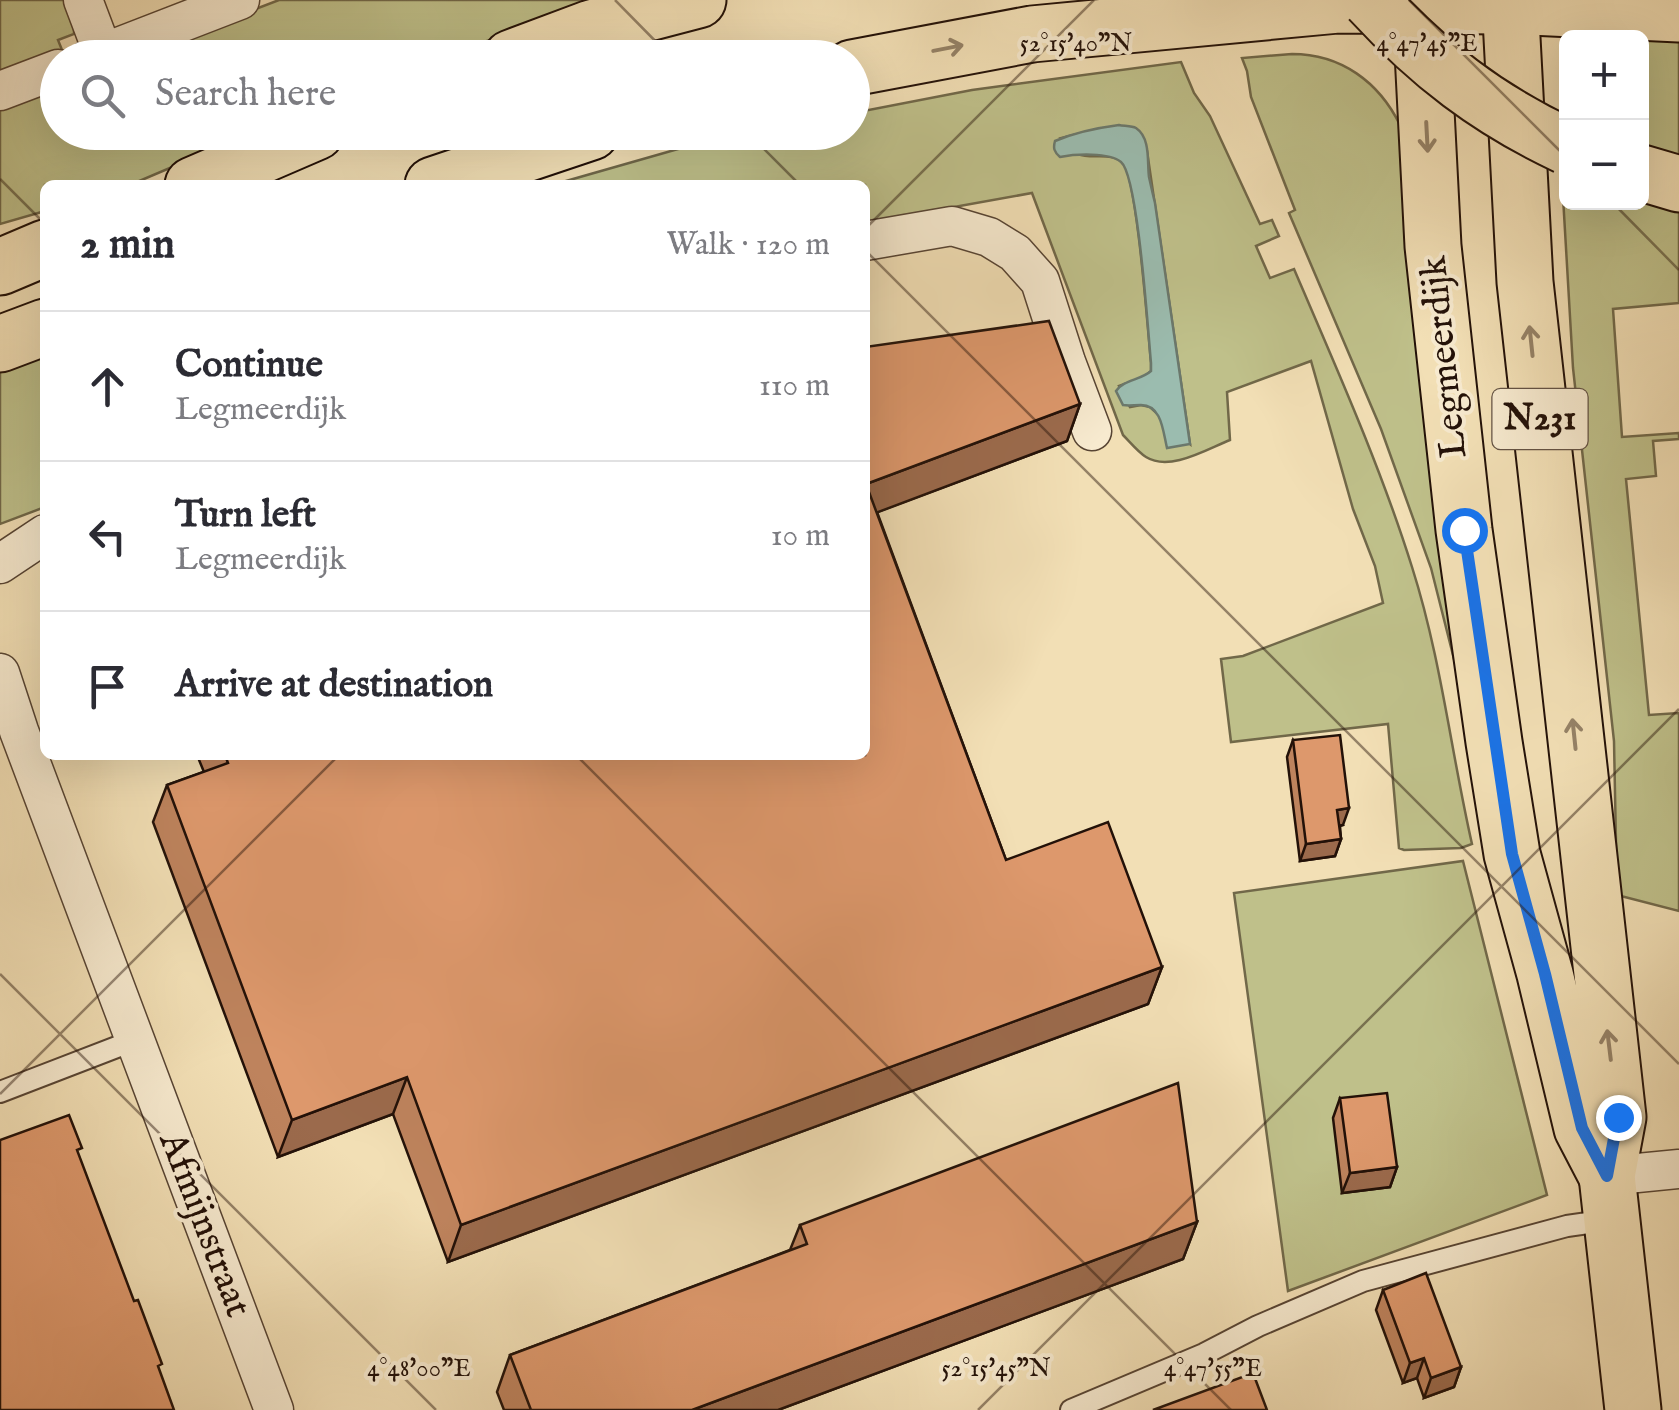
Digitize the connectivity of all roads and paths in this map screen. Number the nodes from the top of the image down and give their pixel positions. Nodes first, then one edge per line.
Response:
1 (83, 0) edge
2 (240, 0) edge
3 (698, 0) edge
4 (1404, 2) edge
5 (1510, 3) edge
6 (1679, 14) edge
7 (92, 40) edge
8 (135, 40) edge
9 (559, 40) edge
10 (870, 64) edge
11 (40, 77) edge
12 (0, 91) edge
13 (1559, 142) edge
14 (274, 150) edge
15 (537, 150) edge
16 (1649, 175) edge
17 (205, 180) edge
18 (447, 180) edge
19 (1679, 184) edge
20 (870, 239) edge
21 (40, 250) edge
22 (0, 268) edge
23 (40, 329) edge
24 (0, 344) edge
25 (1092, 431) dead end
26 (40, 537) edge
27 (0, 564) edge
28 (0, 674) edge
29 (135, 1040) junction
30 (0, 1092) edge
31 (1679, 1169) edge
32 (1610, 1198) junction
33 (274, 1410) edge
34 (1071, 1410) edge
35 (1633, 1410) edge

1 - 7 street
2 - 8 street
3 - 9 main road
4 - 5 main road
10 -> 4 main road
4 - 13 main road, bridge
4 -> 32 main road, Legmeerdijk / N231
5 - 6 main road
32 -> 5 main road, Legmeerdijk / N231
11 - 12 street
14 - 17 main road
15 - 18 main road
16 - 19 main road
20 - 25 street
21 - 22 main road
23 - 24 main road
26 - 27 street
28 - 29 street, Afmijnstraat
29 - 30 lane
29 - 33 street, Afmijnstraat
31 - 32 street
32 - 34 lane
32 - 35 main road, Legmeerdijk / N231

